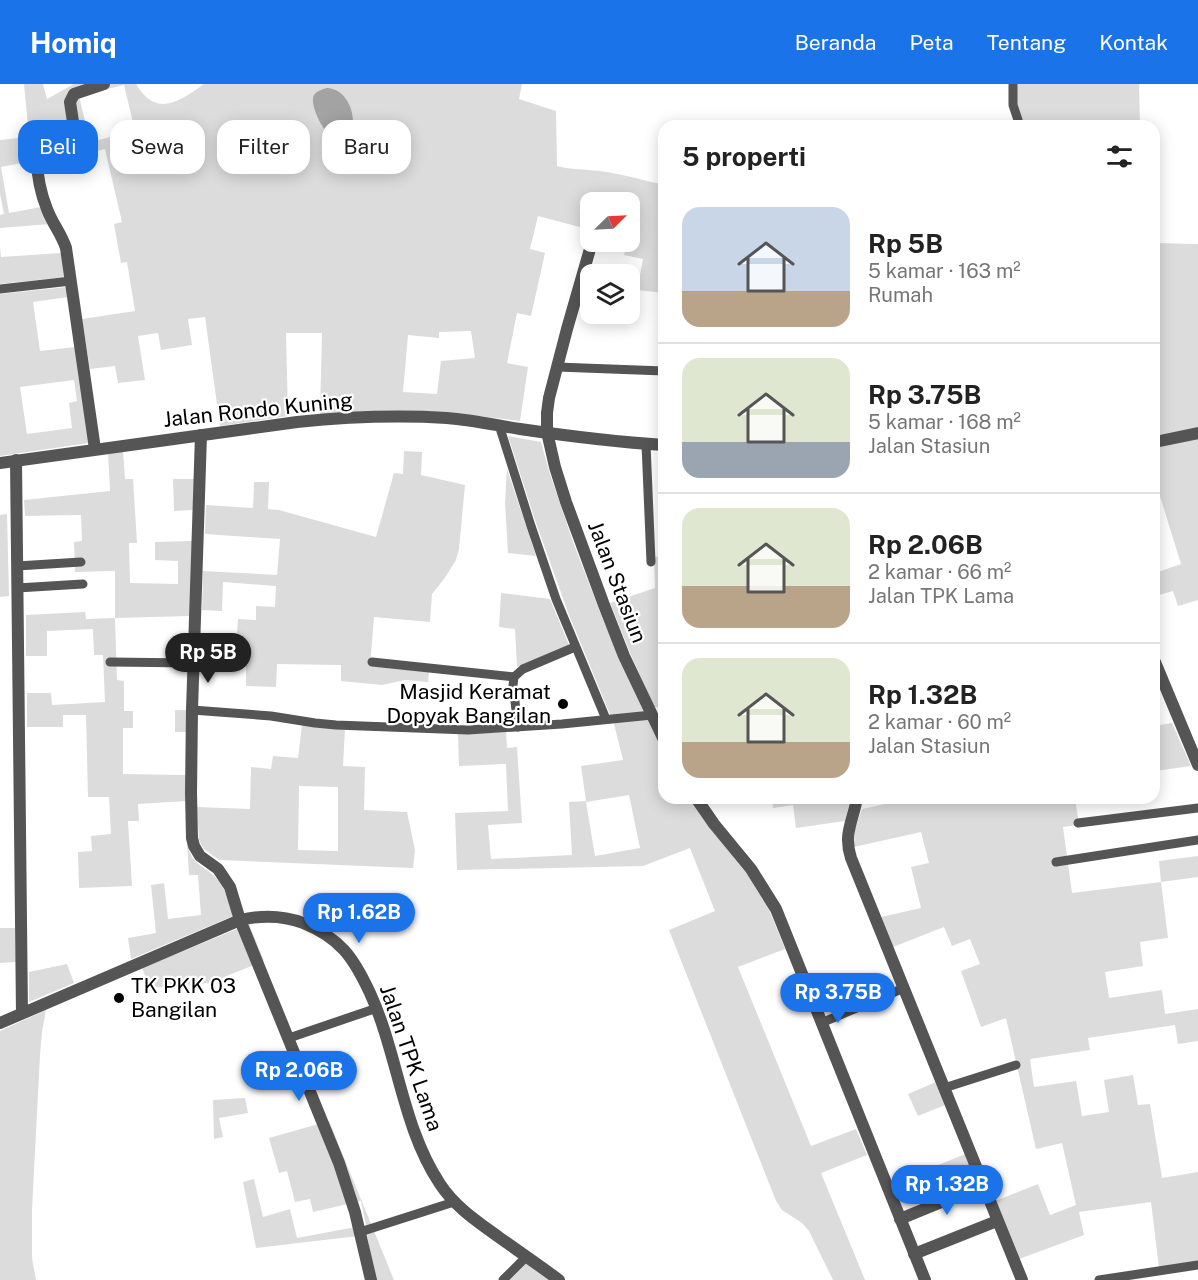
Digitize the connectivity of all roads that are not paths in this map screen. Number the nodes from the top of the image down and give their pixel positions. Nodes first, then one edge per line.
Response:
1 (104, 84) edge
2 (1013, 84) edge
3 (1018, 120) edge
4 (589, 252) edge
5 (71, 281) junction
6 (0, 289) edge
7 (557, 367) junction
8 (658, 371) edge
9 (499, 425) junction
10 (547, 432) junction
11 (1198, 433) edge
12 (201, 435) junction
13 (1160, 441) edge
14 (646, 444) junction
15 (658, 445) edge
16 (95, 449) junction
17 (16, 460) junction
18 (0, 463) edge
19 (81, 562) dead end
20 (651, 562) dead end
21 (17, 566) junction
22 (83, 584) dead end
23 (17, 588) junction
24 (575, 647) junction
25 (110, 662) dead end
26 (372, 662) dead end
27 (194, 663) junction
28 (1160, 674) edge
29 (514, 677) junction
30 (192, 710) junction
31 (652, 715) junction
32 (606, 719) junction
33 (518, 727) junction
34 (658, 728) edge
35 (1198, 762) edge
36 (700, 804) edge
37 (855, 804) edge
38 (1198, 808) edge
39 (1078, 823) dead end
40 (1198, 840) edge
41 (1056, 862) dead end
42 (240, 920) junction
43 (904, 988) junction
44 (377, 1008) junction
45 (22, 1013) junction
46 (0, 1023) edge
47 (821, 1023) junction
48 (289, 1038) junction
49 (1016, 1065) dead end
50 (944, 1089) junction
51 (983, 1185) junction
52 (454, 1202) junction
53 (900, 1219) junction
54 (998, 1221) junction
55 (360, 1232) junction
56 (914, 1254) junction
57 (526, 1257) junction
58 (1198, 1265) edge
59 (371, 1280) edge
60 (503, 1280) edge
61 (559, 1280) edge
62 (925, 1280) edge
63 (1022, 1280) edge
64 (1099, 1280) edge

1 - 5 street
2 - 3 lane
4 - 7 street, Jalan Stasiun
5 - 6 lane
5 - 16 street
7 - 8 lane
7 - 10 street, Jalan Stasiun
9 - 10 street, Jalan Rondo Kuning
9 - 12 street, Jalan Rondo Kuning
9 - 24 lane
10 - 14 street, Jalan Rondo Kuning
10 - 31 street, Jalan Stasiun
11 - 13 street
12 - 16 street, Jalan Rondo Kuning
12 - 27 street
14 - 15 street, Jalan Rondo Kuning
14 - 20 lane
16 - 17 street, Jalan Rondo Kuning
17 - 18 street, Jalan Rondo Kuning
17 - 21 street
19 - 21 lane
21 - 23 street
22 - 23 lane
23 - 45 street
24 - 29 lane
24 - 32 lane
25 - 27 lane
26 - 29 lane
27 - 30 street
28 - 35 street
29 - 33 lane
30 - 33 lane
30 - 42 street
31 - 32 lane
31 - 34 street, Jalan Stasiun
32 - 33 lane
36 - 47 street
37 - 43 street
38 - 39 lane
40 - 41 lane
42 - 44 street, Jalan TPK Lama
42 - 45 street, Jalan TPK Lama
42 - 48 street
43 - 47 lane
43 - 50 street
44 - 48 lane
44 - 52 street, Jalan TPK Lama
45 - 46 street, Jalan TPK Lama
47 - 53 street
48 - 55 street
49 - 50 lane
50 - 51 street
51 - 53 street
51 - 54 street
52 - 55 lane
52 - 57 street, Jalan TPK Lama
53 - 56 street
54 - 56 street
54 - 63 street
55 - 59 street
56 - 62 street
57 - 60 lane
57 - 61 street, Jalan TPK Lama
58 - 64 lane

